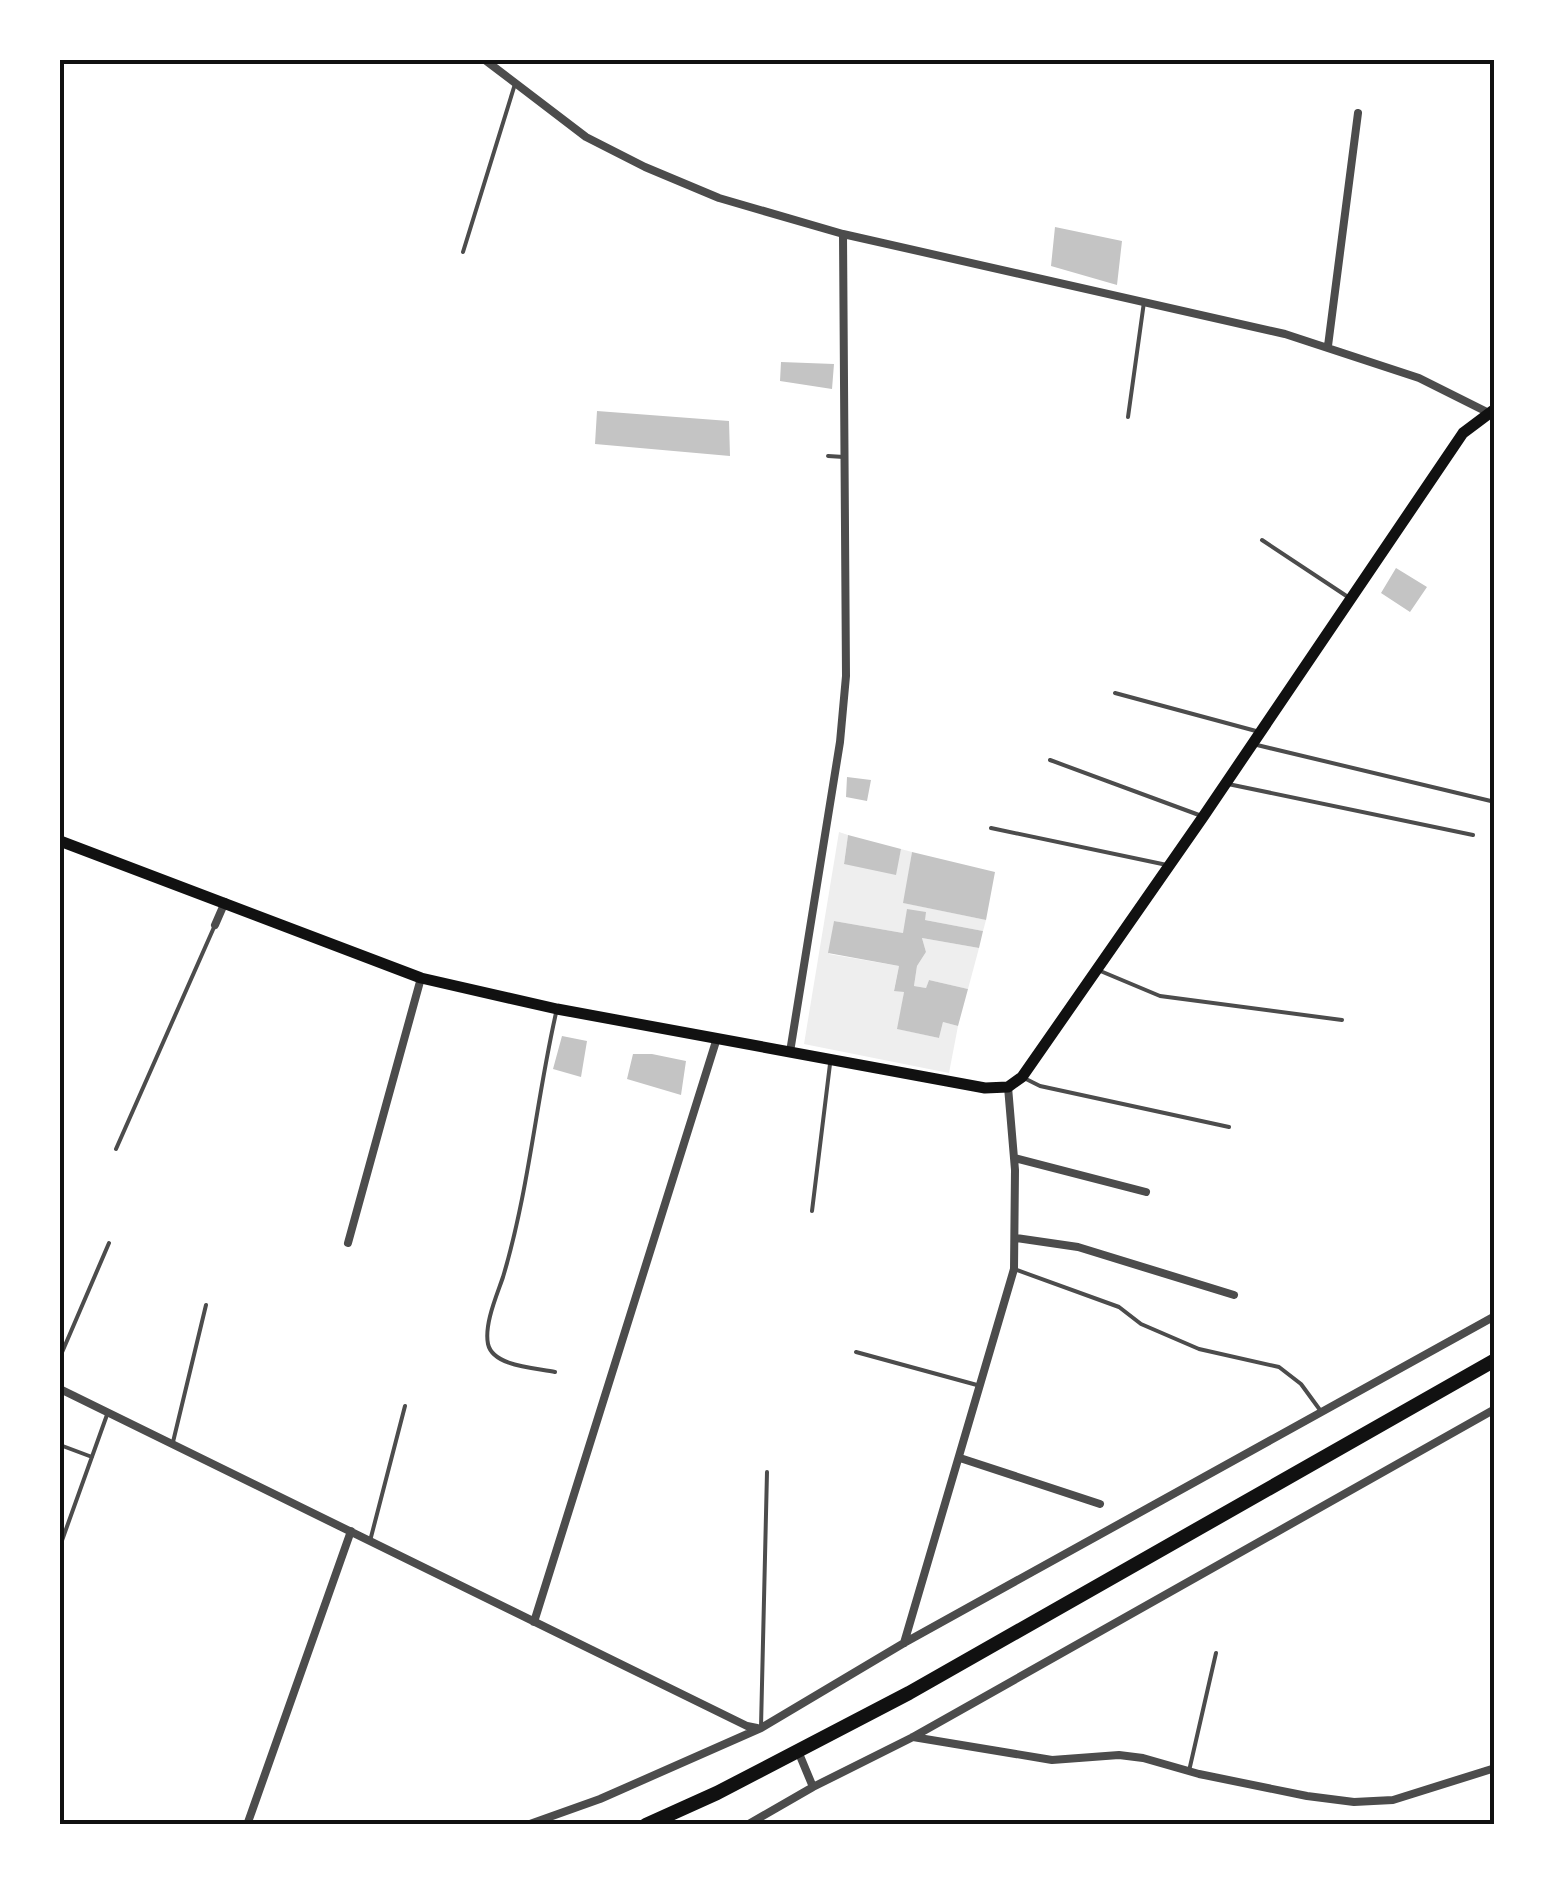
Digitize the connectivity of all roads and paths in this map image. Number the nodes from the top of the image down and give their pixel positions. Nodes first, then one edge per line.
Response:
1 (485, 60) edge
2 (515, 84) junction
3 (1358, 113) dead end
4 (843, 234) junction
5 (464, 252) dead end
6 (1144, 302) junction
7 (1328, 346) junction
8 (1492, 411) edge
9 (1128, 417) dead end
10 (828, 456) dead end
11 (844, 457) junction
12 (1262, 540) dead end
13 (1351, 600) junction
14 (1115, 692) dead end
15 (1261, 732) junction
16 (1252, 744) junction
17 (1050, 760) dead end
18 (1226, 783) junction
19 (1495, 802) edge
20 (1203, 817) junction
21 (991, 828) dead end
22 (1473, 835) dead end
23 (60, 842) edge
24 (1170, 865) junction
25 (225, 902) junction
26 (215, 925) joint
27 (1098, 970) junction
28 (421, 978) junction
29 (557, 1009) junction
30 (1342, 1020) dead end
31 (717, 1038) junction
32 (790, 1052) junction
33 (831, 1059) junction
34 (1022, 1077) junction
35 (1008, 1087) junction
36 (1229, 1127) dead end
37 (116, 1148) dead end
38 (1014, 1158) junction
39 (1146, 1192) dead end
40 (812, 1212) dead end
41 (1016, 1238) junction
42 (109, 1242) dead end
43 (348, 1242) dead end
44 (1014, 1269) junction
45 (1234, 1294) dead end
46 (206, 1306) dead end
47 (1495, 1316) edge
48 (856, 1352) dead end
49 (60, 1357) edge
50 (1495, 1360) edge
51 (556, 1372) dead end
52 (981, 1386) junction
53 (60, 1389) edge
54 (405, 1406) dead end
55 (1495, 1409) edge
56 (108, 1412) junction
57 (1322, 1412) junction
58 (172, 1443) junction
59 (60, 1445) edge
60 (92, 1457) junction
61 (960, 1458) junction
62 (768, 1472) dead end
63 (1100, 1504) dead end
64 (352, 1531) junction
65 (370, 1540) junction
66 (60, 1546) edge
67 (534, 1622) junction
68 (904, 1643) junction
69 (1216, 1653) dead end
70 (762, 1728) junction
71 (914, 1737) junction
72 (798, 1751) junction
73 (1495, 1768) edge
74 (1189, 1771) junction
75 (814, 1787) junction
76 (247, 1825) edge
77 (528, 1825) edge
78 (646, 1825) edge
79 (747, 1825) edge

1 - 2 street
2 - 4 street
2 - 5 lane
3 - 7 street
4 - 6 street
4 - 11 street
6 - 7 street
6 - 9 lane
7 - 8 street
8 - 13 main road
10 - 11 lane
11 - 32 street
12 - 13 lane
13 - 15 main road
14 - 15 lane
15 - 16 main road
16 - 18 main road
16 - 19 lane
17 - 20 lane
18 - 20 main road
18 - 22 lane
20 - 24 main road
21 - 24 lane
23 - 25 main road
24 - 27 main road
25 - 26 street
25 - 28 main road
26 - 37 lane
27 - 30 lane
27 - 34 main road
28 - 29 main road
28 - 43 street
29 - 31 main road
29 - 51 lane
31 - 32 main road
31 - 67 street
32 - 33 main road
33 - 35 main road
33 - 40 lane
34 - 35 main road
34 - 36 lane
35 - 38 street
38 - 39 street
38 - 41 street
41 - 44 street
41 - 45 street
42 - 49 lane
44 - 52 street
44 - 57 lane
46 - 58 lane
47 - 57 street
48 - 52 lane
50 - 72 highway
52 - 61 street
53 - 56 street
54 - 65 lane
55 - 71 street
56 - 58 street
56 - 60 lane
57 - 68 street
58 - 64 street
59 - 60 lane
60 - 66 lane
61 - 63 street
61 - 68 street
62 - 70 lane
64 - 65 street
64 - 76 street
65 - 67 street
67 - 70 street
68 - 70 street
69 - 74 lane
70 - 77 street
71 - 74 street
71 - 75 street
72 - 75 street
72 - 78 highway
73 - 74 street
75 - 79 street

